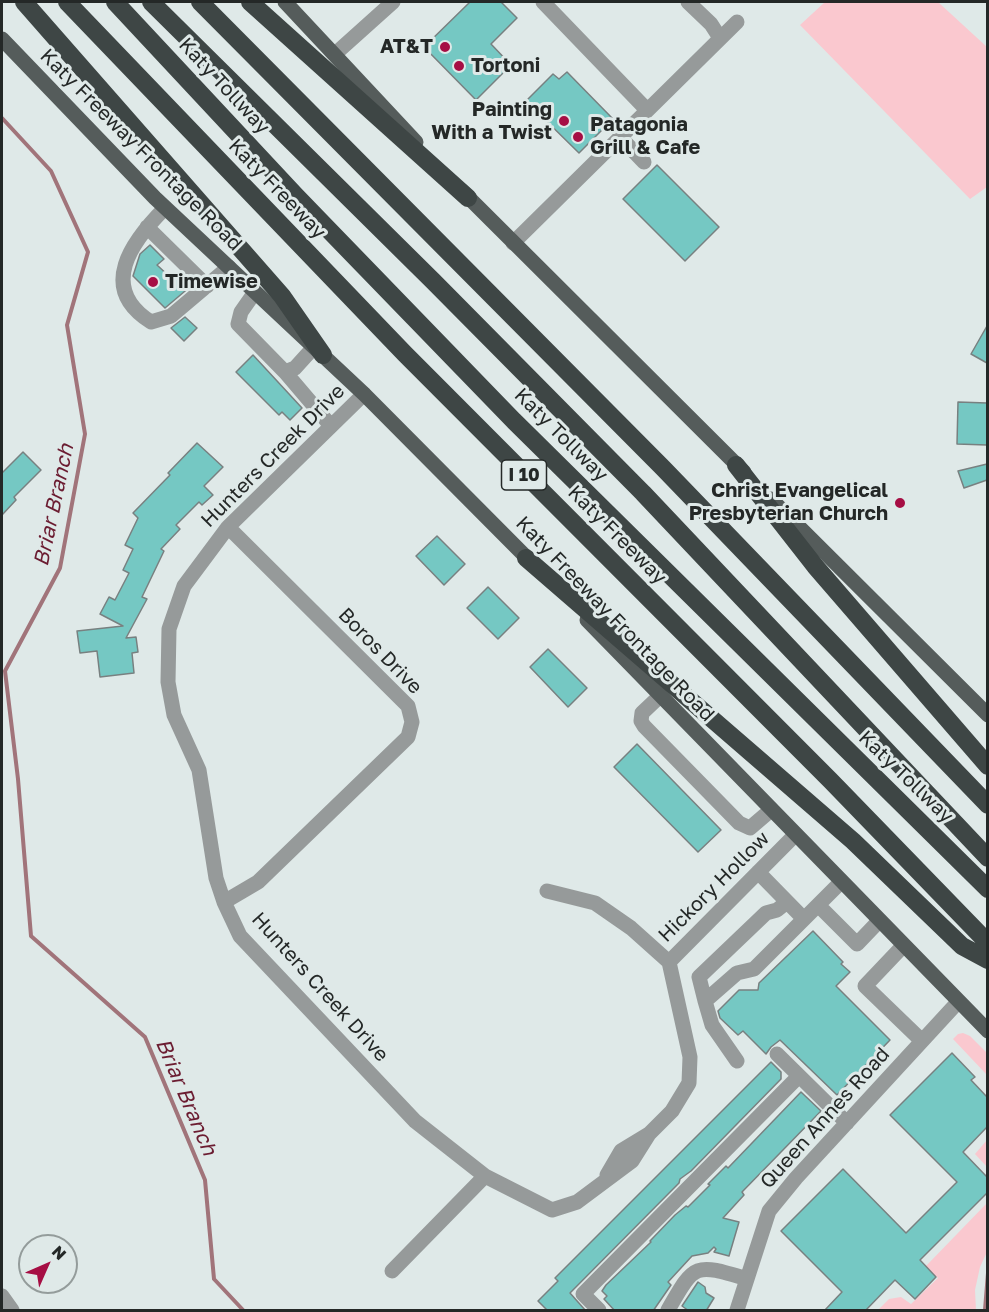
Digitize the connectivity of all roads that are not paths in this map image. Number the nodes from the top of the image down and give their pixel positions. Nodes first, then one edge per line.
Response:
1 (24, 2) edge
2 (67, 2) edge
3 (115, 2) edge
4 (151, 2) edge
5 (201, 2) edge
6 (250, 2) edge
7 (285, 2) edge
8 (393, 2) edge
9 (543, 2) edge
10 (688, 2) edge
11 (737, 22) dead end
12 (720, 38) junction
13 (2, 39) edge
14 (335, 54) junction
15 (647, 110) junction
16 (620, 137) junction
17 (644, 162) dead end
18 (468, 198) junction
19 (165, 208) junction
20 (147, 227) junction
21 (513, 243) junction
22 (229, 267) junction
23 (207, 286) junction
24 (255, 292) junction
25 (318, 351) junction
26 (285, 372) junction
27 (364, 394) junction
28 (331, 426) junction
29 (736, 465) junction
30 (228, 527) junction
31 (526, 558) junction
32 (660, 696) junction
33 (987, 716) edge
34 (987, 766) edge
35 (987, 805) edge
36 (771, 810) junction
37 (795, 835) junction
38 (987, 858) edge
39 (758, 872) junction
40 (841, 882) junction
41 (987, 889) edge
42 (547, 891) dead end
43 (224, 902) junction
44 (787, 902) junction
45 (818, 905) junction
46 (804, 919) junction
47 (879, 921) junction
48 (987, 943) edge
49 (903, 946) junction
50 (987, 960) edge
51 (669, 962) junction
52 (705, 1001) junction
53 (958, 1002) junction
54 (987, 1031) edge
55 (922, 1041) junction
56 (777, 1054) dead end
57 (737, 1061) dead end
58 (799, 1076) junction
59 (847, 1123) junction
60 (485, 1176) junction
61 (392, 1271) dead end
62 (747, 1279) junction
63 (2, 1296) edge
64 (12, 1310) edge
65 (599, 1311) edge
66 (668, 1311) edge
67 (737, 1311) edge

1 - 25 highway
2 - 48 highway, Katy Freeway / I 10
3 - 41 highway, Katy Tollway
4 - 38 highway, Katy Tollway
5 - 35 highway
6 - 18 highway
7 - 14 main road
8 - 14 street
9 - 15 street
10 - 12 street
11 - 12 street
12 - 15 street
13 - 19 main road, Katy Freeway Frontage Road
14 - 18 main road
15 - 16 street
16 - 17 street
16 - 21 street
18 - 21 main road
19 - 20 street
19 - 22 main road, Katy Freeway Frontage Road
20 - 23 street
20 - 23 street
21 - 29 main road
22 - 23 street
22 - 24 main road, Katy Freeway Frontage Road
24 - 25 main road, Katy Freeway Frontage Road
24 - 26 street
25 - 26 street
25 - 27 main road, Katy Freeway Frontage Road
26 - 28 street
27 - 28 street, Hunters Creek Drive
27 - 31 main road, Katy Freeway Frontage Road
28 - 30 street, Hunters Creek Drive
29 - 33 main road
29 - 34 highway
30 - 43 street, Hunters Creek Drive
30 - 43 street, Boros Drive
31 - 32 main road, Katy Freeway Frontage Road
31 - 50 highway
32 - 36 main road, Katy Freeway Frontage Road
32 - 36 street
36 - 37 main road, Katy Freeway Frontage Road
37 - 39 street, Hickory Hollow
37 - 40 main road, Katy Freeway Frontage Road
39 - 44 street
39 - 51 street, Hickory Hollow
40 - 45 street
40 - 47 main road, Katy Freeway Frontage Road
42 - 51 street
43 - 60 street, Hunters Creek Drive
44 - 46 street
44 - 52 street
45 - 46 street
45 - 47 street
46 - 52 street
47 - 49 main road, Katy Freeway Frontage Road
49 - 53 main road, Katy Freeway Frontage Road
49 - 55 street
51 - 60 street, Hickory Hollow
52 - 57 street
53 - 54 main road, Katy Freeway Frontage Road
53 - 55 street, Queen Annes Road
55 - 59 street, Queen Annes Road
56 - 58 street
58 - 59 street
58 - 65 street
59 - 62 street, Queen Annes Road
60 - 61 street
62 - 66 street
62 - 67 street, Queen Annes Road
63 - 64 street

